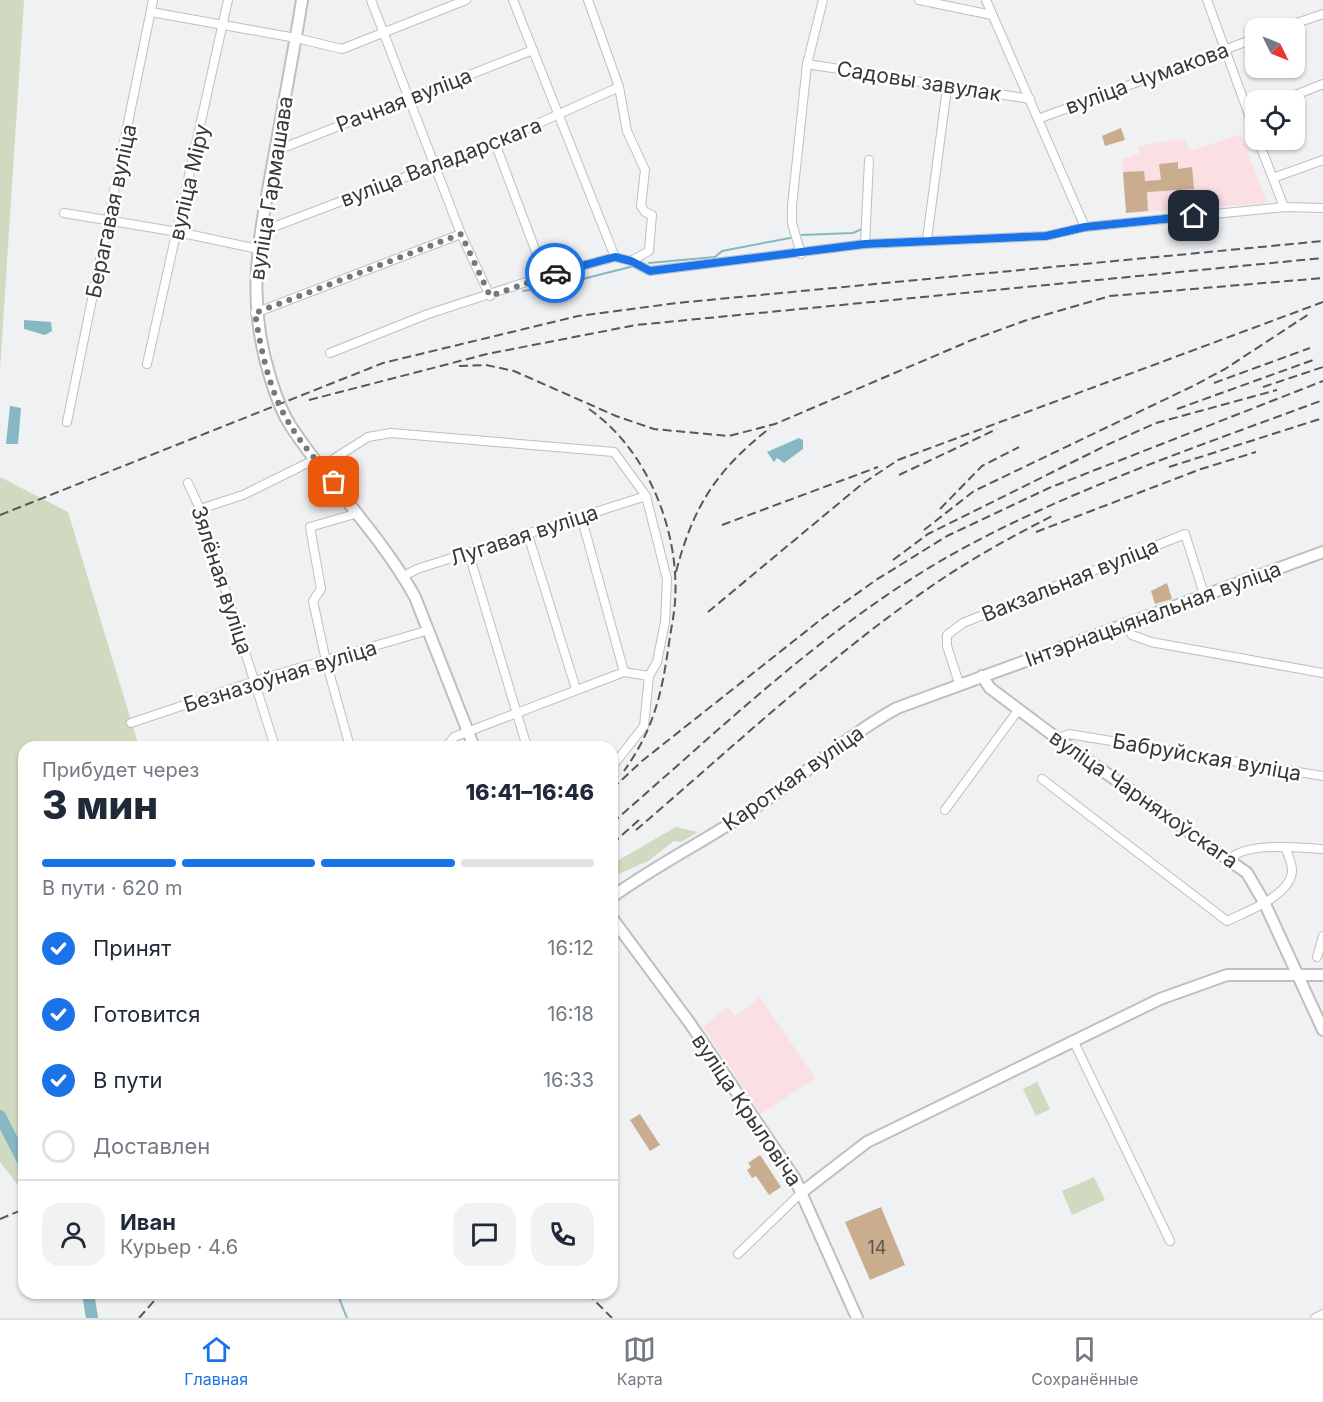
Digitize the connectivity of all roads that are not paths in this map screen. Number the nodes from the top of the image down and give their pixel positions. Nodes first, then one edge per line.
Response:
1 (153, 0) edge
2 (228, 0) edge
3 (302, 0) edge
4 (371, 0) edge
5 (466, 0) edge
6 (513, 0) edge
7 (588, 0) edge
8 (823, 0) edge
9 (919, 0) edge
10 (986, 0) edge
11 (1207, 0) edge
12 (151, 12) junction
13 (1323, 14) edge
14 (992, 15) junction
15 (1305, 20) edge
16 (224, 24) junction
17 (384, 32) junction
18 (296, 38) junction
19 (1245, 42) edge
20 (1225, 49) junction
21 (533, 50) junction
22 (807, 64) junction
23 (1323, 84) edge
24 (619, 87) junction
25 (947, 88) junction
26 (1305, 91) edge
27 (409, 97) junction
28 (1030, 99) junction
29 (1245, 102) edge
30 (558, 116) junction
31 (1038, 118) junction
32 (495, 142) junction
33 (1262, 150) edge
34 (275, 151) junction
35 (869, 160) dead end
36 (1323, 160) edge
37 (436, 164) junction
38 (1273, 178) junction
39 (1284, 207) junction
40 (1323, 208) edge
41 (64, 213) dead end
42 (110, 220) junction
43 (1085, 227) junction
44 (178, 232) junction
45 (260, 232) junction
46 (461, 234) junction
47 (927, 239) junction
48 (865, 244) junction
49 (258, 249) junction
50 (801, 254) junction
51 (615, 257) junction
52 (631, 261) junction
53 (545, 276) junction
54 (490, 296) junction
55 (255, 313) junction
56 (330, 353) dead end
57 (147, 364) dead end
58 (67, 422) dead end
59 (319, 463) junction
60 (188, 483) dead end
61 (646, 496) junction
62 (200, 509) junction
63 (358, 513) junction
64 (581, 516) junction
65 (528, 535) junction
66 (1323, 552) edge
67 (469, 554) junction
68 (404, 576) junction
69 (1204, 594) junction
70 (1125, 626) junction
71 (429, 630) junction
72 (326, 661) junction
73 (624, 672) junction
74 (1323, 673) edge
75 (649, 676) junction
76 (982, 676) junction
77 (255, 681) junction
78 (959, 683) junction
79 (576, 689) junction
80 (1019, 709) junction
81 (516, 714) junction
82 (131, 723) dead end
83 (467, 733) junction
84 (1058, 739) junction
85 (273, 741) edge
86 (348, 741) edge
87 (451, 741) edge
88 (471, 741) edge
89 (525, 741) edge
90 (618, 760) edge
91 (1323, 776) edge
92 (1042, 780) dead end
93 (945, 810) dead end
94 (1286, 847) junction
95 (1323, 849) edge
96 (1229, 860) junction
97 (618, 893) edge
98 (1264, 902) junction
99 (618, 926) edge
100 (1323, 936) edge
101 (1317, 957) dead end
102 (1298, 974) junction
103 (1323, 975) edge
104 (1323, 1030) edge
105 (1073, 1040) junction
106 (802, 1192) junction
107 (1170, 1241) dead end
108 (738, 1254) dead end
109 (1323, 1314) edge
110 (857, 1318) edge
111 (1315, 1318) edge

1 - 12 street, Берагавая вуліца
2 - 16 street, вуліца Міру
3 - 18 street, вуліца Гармашава
4 - 17 street
5 - 17 street
6 - 21 street
7 - 24 street
8 - 22 street
9 - 14 street
10 - 14 street
11 - 20 street
12 - 16 street
12 - 42 street, Берагавая вуліца
13 - 15 street
14 - 28 street
16 - 18 street
16 - 44 street, вуліца Міру
17 - 18 street
17 - 27 street
18 - 34 street, вуліца Гармашава
19 - 20 street, вуліца Чумакова
20 - 29 street
20 - 31 street, вуліца Чумакова
21 - 27 street, Рачная вуліца
21 - 30 street
22 - 25 street, Садовы завулак
22 - 50 street
23 - 26 street
24 - 30 street, вуліца Валадарскага
24 - 52 street
25 - 28 street, Садовы завулак
25 - 47 street
27 - 34 street, Рачная вуліца
27 - 37 street
28 - 31 street
30 - 32 street, вуліца Валадарскага
30 - 51 street
31 - 43 street
32 - 37 street, вуліца Валадарскага
32 - 53 street
33 - 38 street
34 - 45 street, вуліца Гармашава
35 - 48 street
36 - 38 street
37 - 45 street, вуліца Валадарскага
37 - 46 street
38 - 39 street
39 - 40 street
39 - 43 street
41 - 42 street
42 - 44 street
42 - 58 street, Берагавая вуліца
43 - 47 street
44 - 49 street
44 - 57 street, вуліца Міру
45 - 49 street, вуліца Гармашава
46 - 54 street
46 - 55 street
47 - 48 street
48 - 50 street
49 - 55 street, вуліца Гармашава
50 - 52 street
51 - 52 street
51 - 53 street
53 - 54 street
54 - 56 street
55 - 59 street, вуліца Гармашава
59 - 61 street
59 - 62 street
59 - 63 street, вуліца Гармашава
60 - 62 street, Зялёная вуліца
61 - 64 street, Лугавая вуліца
61 - 75 street
62 - 77 street, Зялёная вуліца
63 - 68 street, вуліца Гармашава
63 - 72 street
64 - 65 street, Лугавая вуліца
64 - 73 street
65 - 67 street, Лугавая вуліца
65 - 79 street
66 - 69 street, Інтэрнацыянальная вуліца
67 - 68 street, Лугавая вуліца
67 - 81 street
68 - 71 street, вуліца Гармашава
69 - 70 street, Інтэрнацыянальная вуліца
69 - 78 street, Вакзальная вуліца
70 - 74 street
70 - 76 street, Інтэрнацыянальная вуліца
71 - 72 street, Безназоўная вуліца
71 - 83 street, вуліца Гармашава
72 - 77 street, Безназоўная вуліца
72 - 86 street
73 - 75 street
73 - 79 street
75 - 90 street
76 - 78 street, Кароткая вуліца
76 - 80 street, вуліца Чарняхоўскага
77 - 82 street, Безназоўная вуліца
77 - 85 street, Зялёная вуліца
78 - 97 street, Кароткая вуліца
79 - 81 street
80 - 84 street, вуліца Чарняхоўскага
80 - 93 street
81 - 83 street
81 - 89 street
83 - 87 street
83 - 88 street, вуліца Гармашава
84 - 91 street, Бабруйская вуліца
84 - 96 street, вуліца Чарняхоўскага
92 - 98 street
94 - 95 street
94 - 96 street
94 - 98 street
96 - 98 street, вуліца Чарняхоўскага
98 - 102 street, вуліца Чарняхоўскага
99 - 106 street, вуліца Крыловіча
100 - 101 street
102 - 103 street
102 - 104 street, вуліца Чарняхоўскага
102 - 105 street
105 - 106 street
105 - 107 street
106 - 108 street
106 - 110 street, вуліца Крыловіча
109 - 111 street

